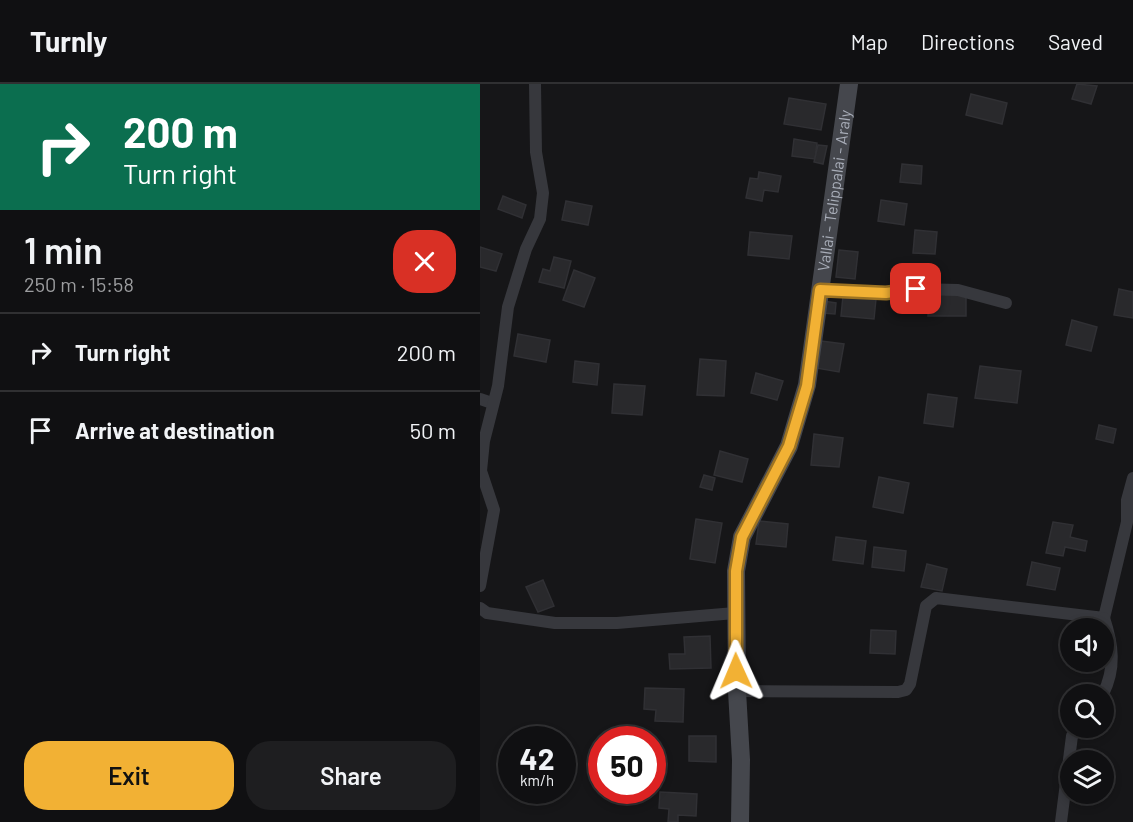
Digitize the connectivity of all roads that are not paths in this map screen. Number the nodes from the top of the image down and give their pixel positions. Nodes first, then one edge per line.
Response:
1 (535, 84) edge
2 (849, 84) edge
3 (820, 290) junction
4 (1006, 303) dead end
5 (486, 401) edge
6 (1133, 478) edge
7 (1130, 523) edge
8 (480, 586) edge
9 (480, 608) edge
10 (735, 613) junction
11 (1104, 618) joint
12 (737, 691) junction
13 (1072, 738) edge
14 (740, 822) edge
15 (1061, 822) edge

1 - 5 street
2 - 3 main road, Vallai - Telippalai - Araly
3 - 4 street
3 - 10 main road, Vallai - Telippalai - Araly
5 - 8 street
6 - 7 street
7 - 11 street
9 - 10 street
10 - 12 main road, Vallai - Telippalai - Araly
11 - 12 street
12 - 14 main road, Vallai - Telippalai - Araly
13 - 15 street

